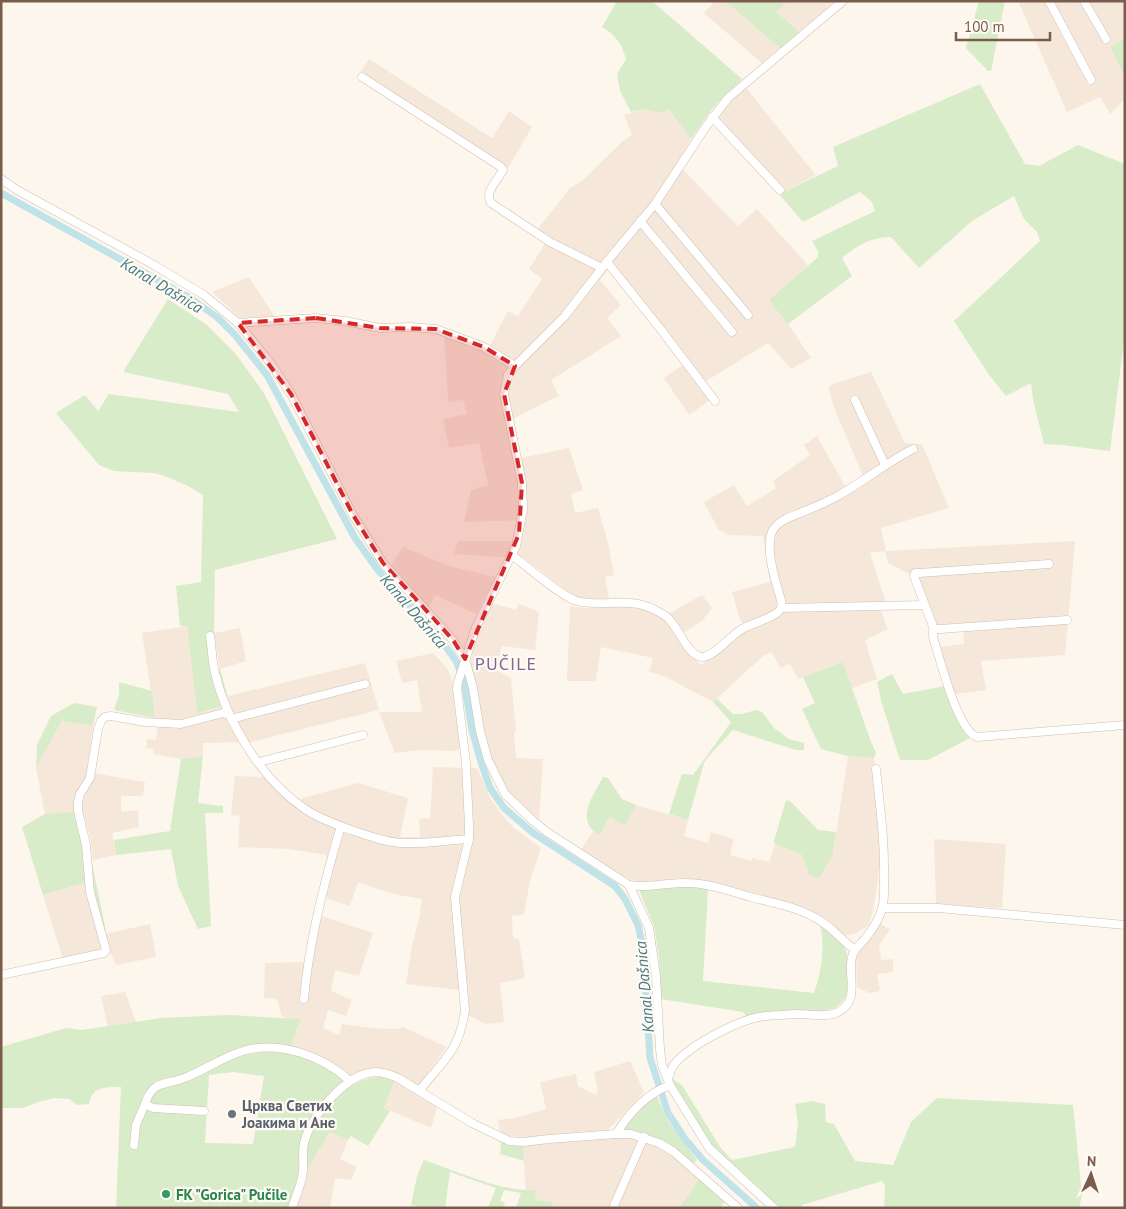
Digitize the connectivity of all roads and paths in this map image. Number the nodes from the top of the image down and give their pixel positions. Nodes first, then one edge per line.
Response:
1 (843, 1) edge
2 (1049, 1) edge
3 (1084, 1) edge
4 (1106, 39) dead end
5 (362, 77) dead end
6 (1091, 80) dead end
7 (712, 118) junction
8 (1, 179) edge
9 (780, 190) dead end
10 (655, 204) junction
11 (640, 221) junction
12 (604, 265) junction
13 (748, 316) dead end
14 (238, 323) junction
15 (732, 332) dead end
16 (515, 366) junction
17 (855, 400) dead end
18 (715, 401) dead end
19 (913, 449) dead end
20 (885, 465) junction
21 (512, 555) junction
22 (1048, 564) dead end
23 (924, 605) junction
24 (781, 608) junction
25 (1067, 620) dead end
26 (934, 628) junction
27 (210, 636) dead end
28 (464, 662) junction
29 (365, 684) dead end
30 (230, 717) junction
31 (1125, 725) edge
32 (363, 736) dead end
33 (258, 762) junction
34 (876, 769) dead end
35 (341, 826) junction
36 (469, 839) junction
37 (629, 884) junction
38 (883, 908) junction
39 (1125, 925) edge
40 (854, 949) junction
41 (1, 975) edge
42 (304, 999) dead end
43 (350, 1081) junction
44 (669, 1084) junction
45 (420, 1090) junction
46 (145, 1104) junction
47 (204, 1111) dead end
48 (616, 1134) junction
49 (644, 1137) junction
50 (134, 1145) dead end
51 (292, 1208) edge
52 (613, 1208) edge
53 (738, 1208) edge
54 (774, 1208) edge

1 - 7 street
2 - 6 street
3 - 4 street
5 - 12 street
7 - 9 street
7 - 10 street
8 - 14 street
10 - 11 street
10 - 13 street
11 - 12 street
11 - 15 street
12 - 16 street
12 - 18 street
14 - 16 street
14 - 28 street
16 - 21 street
17 - 20 street
19 - 20 street
20 - 24 street
21 - 24 street
21 - 28 street
22 - 23 street
23 - 24 street
23 - 26 street
25 - 26 street
26 - 31 street
27 - 30 street
28 - 36 street
28 - 37 street
29 - 30 street
30 - 33 street
30 - 41 street
32 - 33 street
33 - 35 street
34 - 38 street
35 - 36 street
35 - 42 street
36 - 45 street
37 - 40 street
37 - 44 street
38 - 39 street
38 - 40 street
40 - 44 street
43 - 45 street
43 - 46 street
43 - 51 street
44 - 48 street
44 - 54 street
45 - 48 street
46 - 47 street
46 - 50 street
48 - 49 street
49 - 52 street
49 - 53 street

